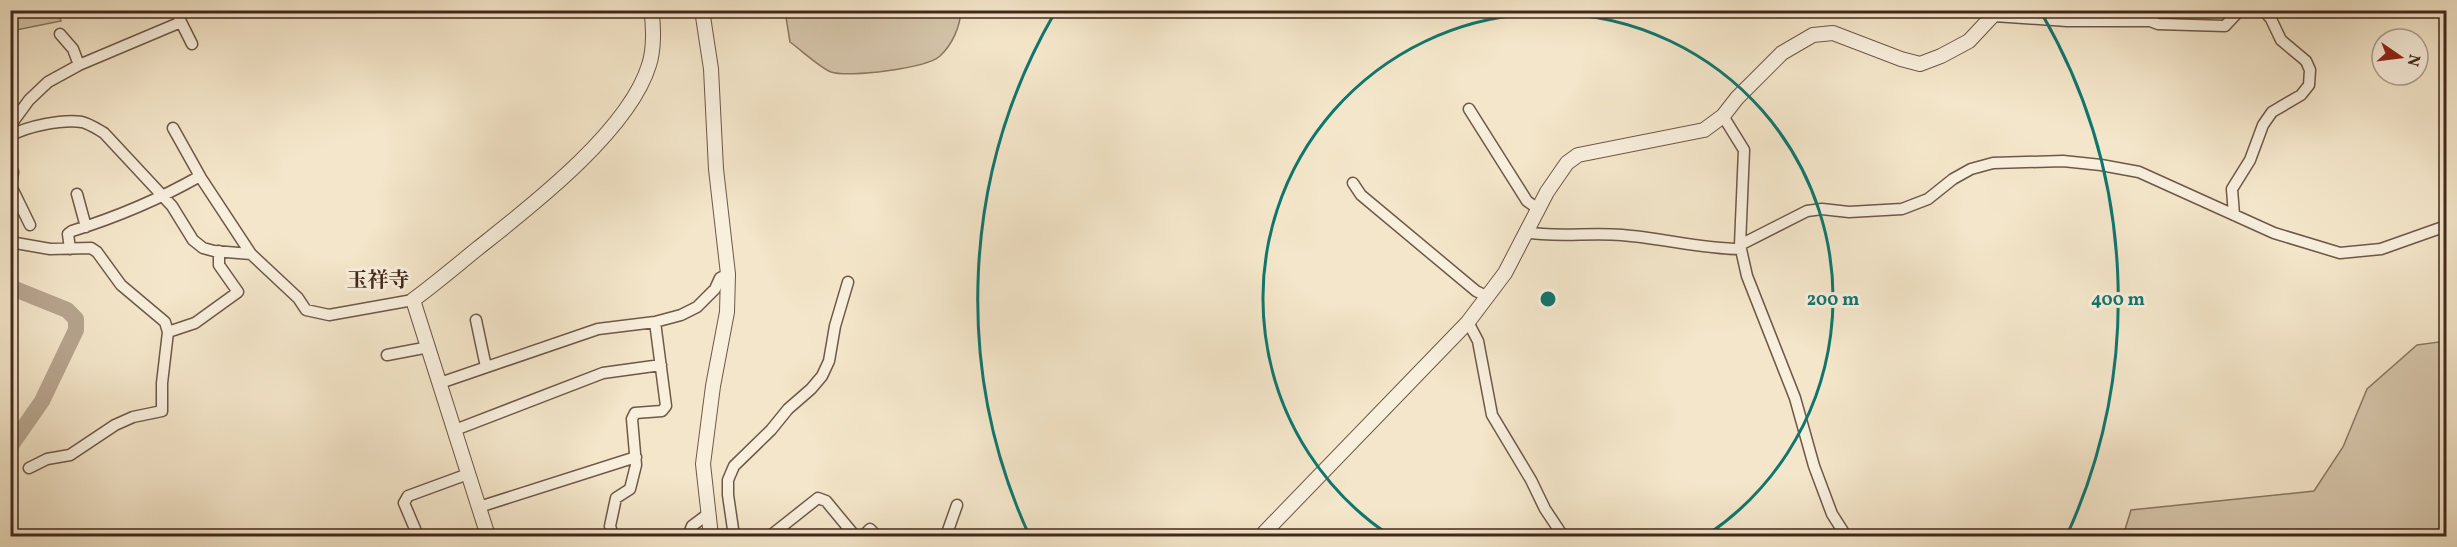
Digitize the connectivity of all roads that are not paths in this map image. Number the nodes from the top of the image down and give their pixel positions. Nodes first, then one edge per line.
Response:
1 (176, 10) edge
2 (702, 10) edge
3 (2240, 10) edge
4 (2263, 10) edge
5 (653, 12) edge
6 (1996, 13) edge
7 (2150, 16) edge
8 (181, 22) junction
9 (60, 34) dead end
10 (192, 44) dead end
11 (79, 65) junction
12 (1469, 109) dead end
13 (1723, 116) junction
14 (10, 126) edge
15 (173, 128) dead end
16 (10, 136) edge
17 (10, 168) edge
18 (200, 176) junction
19 (1353, 183) dead end
20 (77, 194) dead end
21 (163, 197) junction
22 (1538, 209) junction
23 (2234, 215) junction
24 (30, 225) dead end
25 (2446, 226) edge
26 (86, 227) junction
27 (1525, 232) junction
28 (10, 242) edge
29 (1741, 247) junction
30 (70, 249) junction
31 (219, 251) junction
32 (251, 254) junction
33 (728, 274) junction
34 (848, 282) dead end
35 (1488, 297) junction
36 (413, 300) junction
37 (476, 320) dead end
38 (655, 321) junction
39 (1468, 322) junction
40 (168, 332) junction
41 (429, 347) junction
42 (387, 355) dead end
43 (661, 365) junction
44 (486, 368) junction
45 (440, 383) junction
46 (454, 430) junction
47 (636, 457) junction
48 (29, 468) dead end
49 (468, 474) junction
50 (957, 505) dead end
51 (479, 507) junction
52 (708, 514) junction
53 (418, 537) edge
54 (488, 537) edge
55 (613, 537) edge
56 (688, 537) edge
57 (711, 537) edge
58 (734, 537) edge
59 (770, 537) edge
60 (855, 537) edge
61 (863, 537) edge
62 (877, 537) edge
63 (946, 537) edge
64 (1261, 537) edge
65 (1563, 537) edge
66 (1846, 537) edge

1 - 8 street
2 - 33 street
3 - 7 street
4 - 23 street
5 - 36 street
6 - 7 street
6 - 13 street
8 - 10 street
8 - 11 street
9 - 11 street
11 - 14 street
12 - 22 street
13 - 22 street
13 - 29 street
15 - 18 street
16 - 21 street
17 - 24 street
18 - 21 street
18 - 32 street
19 - 35 street
20 - 26 street
21 - 26 street
21 - 31 street
22 - 27 street
23 - 25 street
23 - 29 street
26 - 30 street
27 - 29 street
27 - 35 street
28 - 30 street
29 - 66 street
30 - 40 street
31 - 32 street
31 - 40 street
32 - 36 street
33 - 38 street
33 - 52 street
34 - 58 street
35 - 39 street
36 - 41 street
37 - 44 street
38 - 43 street
38 - 44 street
39 - 64 street
39 - 65 street
40 - 48 street
41 - 42 street
41 - 45 street
43 - 46 street
43 - 47 street
44 - 45 street
45 - 46 street
46 - 49 street
47 - 51 street
47 - 55 street
49 - 51 street
49 - 53 street
50 - 63 street
51 - 54 street
52 - 56 street
52 - 57 street
59 - 60 street
61 - 62 street

